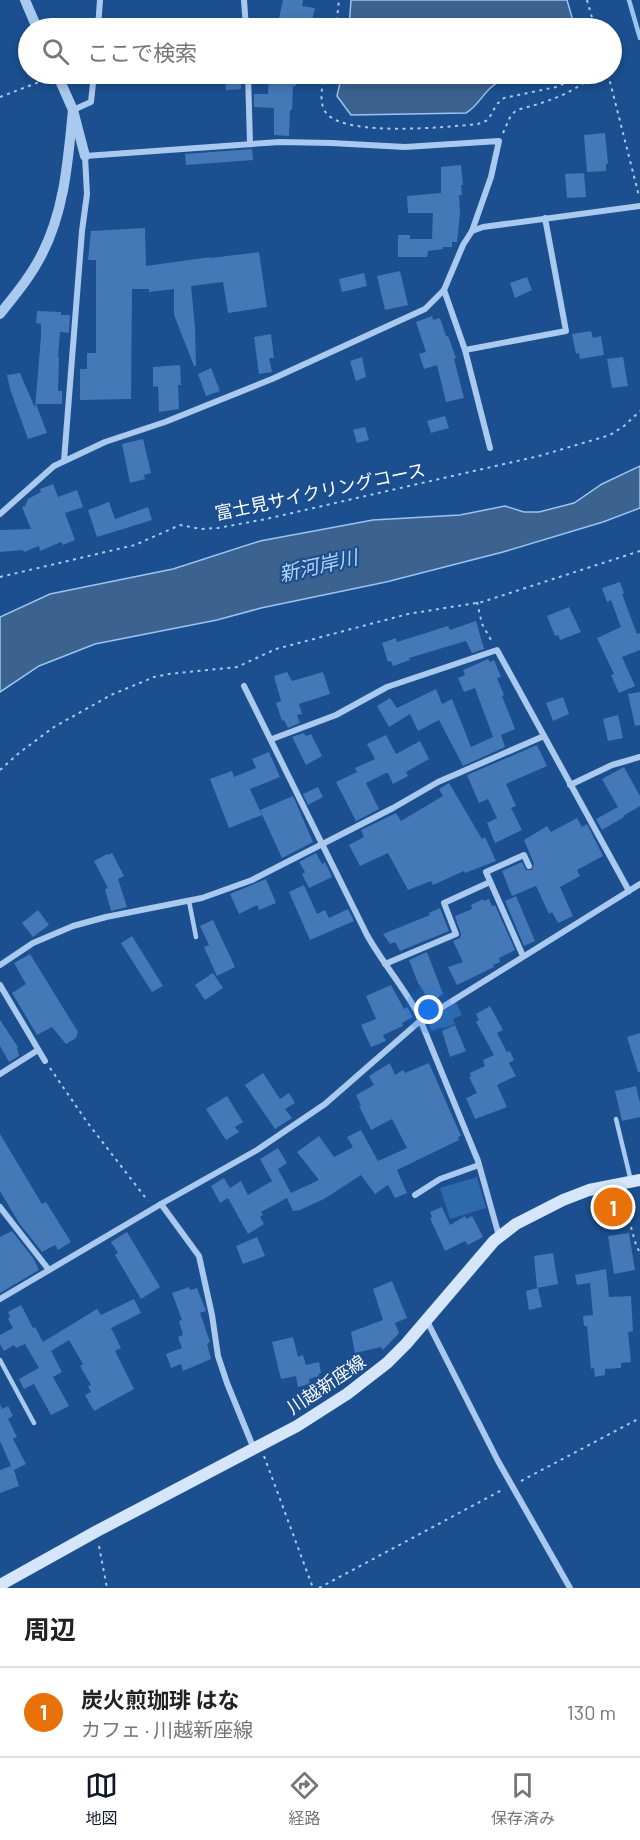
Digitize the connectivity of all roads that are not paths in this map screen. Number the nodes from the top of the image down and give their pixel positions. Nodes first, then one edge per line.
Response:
1 (25, 0) edge
2 (100, 0) edge
3 (244, 0) edge
4 (33, 18) edge
5 (99, 18) edge
6 (245, 18) edge
7 (61, 84) edge
8 (93, 84) edge
9 (248, 84) edge
10 (73, 110) junction
11 (250, 144) junction
12 (85, 156) junction
13 (640, 206) edge
14 (545, 218) junction
15 (472, 231) junction
16 (444, 290) junction
17 (0, 314) edge
18 (465, 350) junction
19 (490, 448) dead end
20 (64, 460) junction
21 (0, 514) edge
22 (244, 686) dead end
23 (544, 736) junction
24 (272, 739) junction
25 (640, 757) edge
26 (570, 785) junction
27 (323, 843) junction
28 (530, 866) dead end
29 (490, 882) junction
30 (640, 886) edge
31 (628, 891) junction
32 (189, 901) junction
33 (196, 936) dead end
34 (523, 956) junction
35 (386, 964) junction
36 (0, 965) edge
37 (0, 985) edge
38 (420, 1021) junction
39 (38, 1050) junction
40 (45, 1061) road end
41 (0, 1074) edge
42 (616, 1119) dead end
43 (479, 1165) junction
44 (630, 1181) edge
45 (415, 1195) dead end
46 (161, 1204) junction
47 (0, 1207) edge
48 (499, 1237) junction
49 (49, 1270) junction
50 (0, 1299) edge
51 (427, 1320) junction
52 (0, 1360) edge
53 (34, 1423) dead end
54 (257, 1447) junction
55 (0, 1585) edge
56 (570, 1588) edge

1 - 4 street
2 - 5 street
3 - 6 street
7 - 10 street
8 - 10 street
9 - 11 street
10 - 12 street
10 - 17 street
11 - 12 street
11 - 15 street
12 - 20 street
13 - 14 street
14 - 15 street
14 - 18 street
15 - 16 street
16 - 18 street
16 - 20 street
18 - 19 street
20 - 21 street
22 - 24 street
23 - 24 street
23 - 26 street
23 - 27 street
24 - 27 street
25 - 26 street
26 - 31 street
27 - 32 street
27 - 35 street
28 - 29 street
29 - 34 street
29 - 35 street
30 - 31 street
31 - 34 street
32 - 33 lane
32 - 36 street
34 - 38 street
35 - 38 street
37 - 39 street
38 - 43 street
38 - 46 street
39 - 40 street
39 - 41 street
42 - 44 lane
43 - 45 street
43 - 48 street
44 - 48 main road, 川越新座線
46 - 49 street
46 - 54 street
47 - 49 street
48 - 51 main road, 川越新座線
49 - 50 street
51 - 54 main road, 川越新座線
51 - 56 street
52 - 53 lane
54 - 55 main road, 川越新座線

